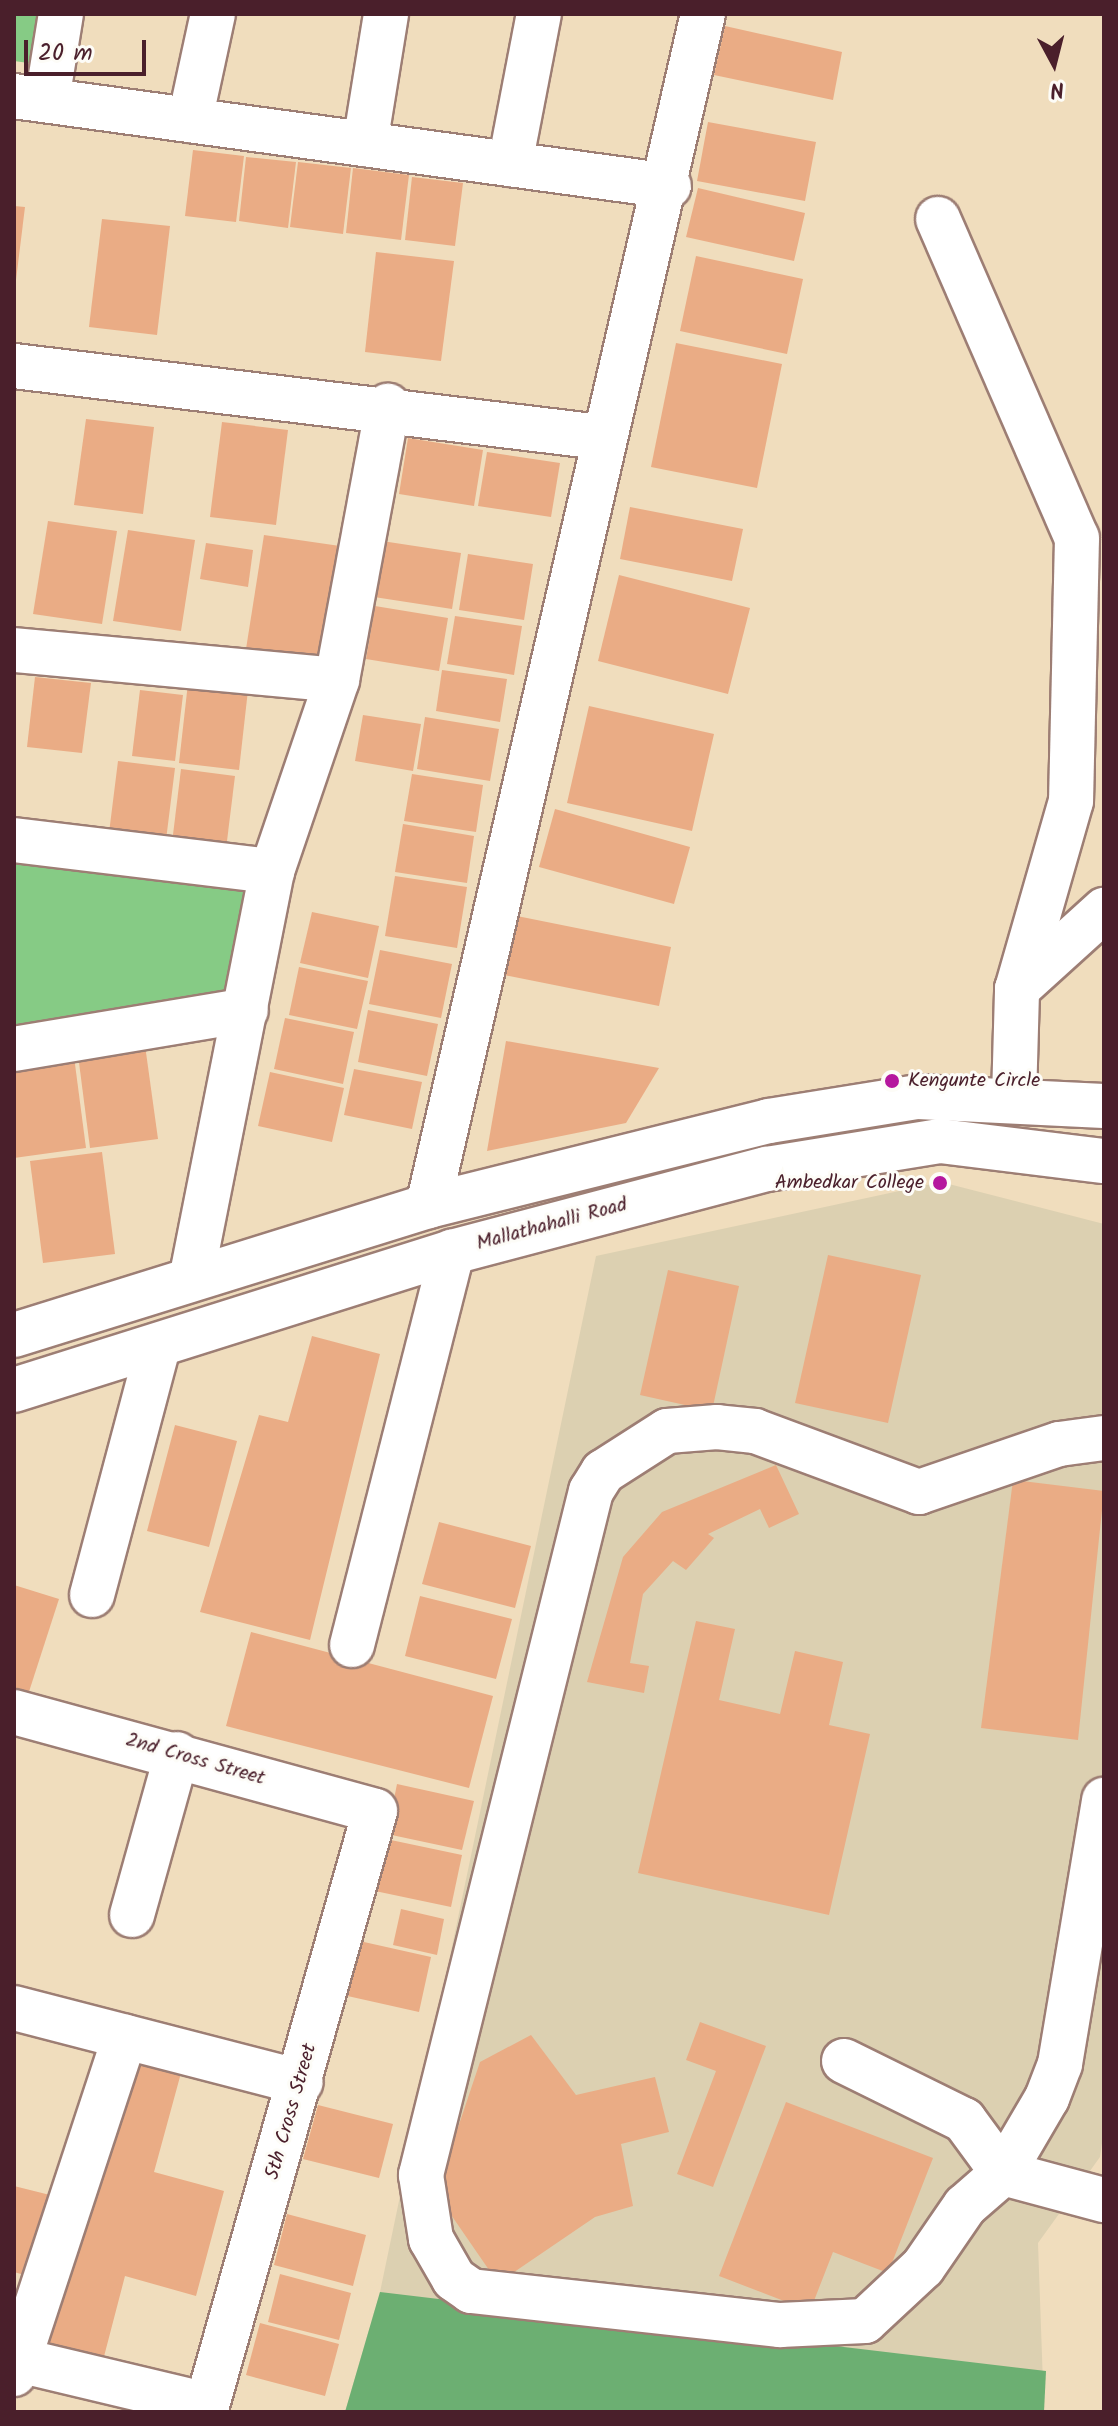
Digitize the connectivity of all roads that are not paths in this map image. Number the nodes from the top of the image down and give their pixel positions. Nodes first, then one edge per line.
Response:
1 (61, 14) edge
2 (213, 14) edge
3 (386, 14) edge
4 (539, 14) edge
5 (703, 14) edge
6 (31, 98) edge
7 (190, 120) junction
8 (365, 144) junction
9 (510, 164) junction
10 (669, 186) junction
11 (938, 219) dead end
12 (14, 366) edge
13 (388, 406) junction
14 (601, 437) junction
15 (14, 650) edge
16 (337, 680) junction
17 (14, 840) edge
18 (272, 871) junction
19 (1104, 910) edge
20 (1017, 989) junction
21 (246, 1010) junction
22 (14, 1049) edge
23 (1014, 1099) junction
24 (1104, 1106) edge
25 (1104, 1161) edge
26 (428, 1206) junction
27 (452, 1252) junction
28 (192, 1275) junction
29 (14, 1335) edge
30 (158, 1347) junction
31 (14, 1390) edge
32 (1104, 1438) edge
33 (92, 1595) dead end
34 (352, 1645) dead end
35 (14, 1712) edge
36 (177, 1754) junction
37 (1104, 1800) edge
38 (375, 1811) joint
39 (132, 1915) dead end
40 (14, 2008) edge
41 (125, 2037) junction
42 (844, 2061) dead end
43 (301, 2082) junction
44 (1003, 2173) junction
45 (1104, 2200) edge
46 (15, 2365) edge
47 (206, 2408) edge

1 - 6 street
2 - 7 street
3 - 8 street
4 - 9 street
5 - 10 street
6 - 7 street
7 - 8 street
8 - 9 street
9 - 10 street
10 - 14 street
11 - 20 street
12 - 13 street
13 - 14 street
13 - 16 street
14 - 26 street
15 - 16 street
16 - 18 street
17 - 18 street
18 - 21 street
19 - 20 street
20 - 23 street
21 - 22 street
21 - 28 street
23 - 24 street
23 - 26 street
25 - 27 street, Mallathahalli Road
26 - 28 street
27 - 30 street, Mallathahalli Road
27 - 34 street
28 - 29 street
30 - 31 street, Mallathahalli Road
30 - 33 street
32 - 44 street
35 - 36 street, 2nd Cross Street
36 - 38 street, 2nd Cross Street
36 - 39 street
37 - 44 street
38 - 43 street, 5th Cross Street
40 - 41 street
41 - 43 street
41 - 46 street
42 - 44 street
43 - 47 street, 5th Cross Street
44 - 45 street
46 - 47 street

